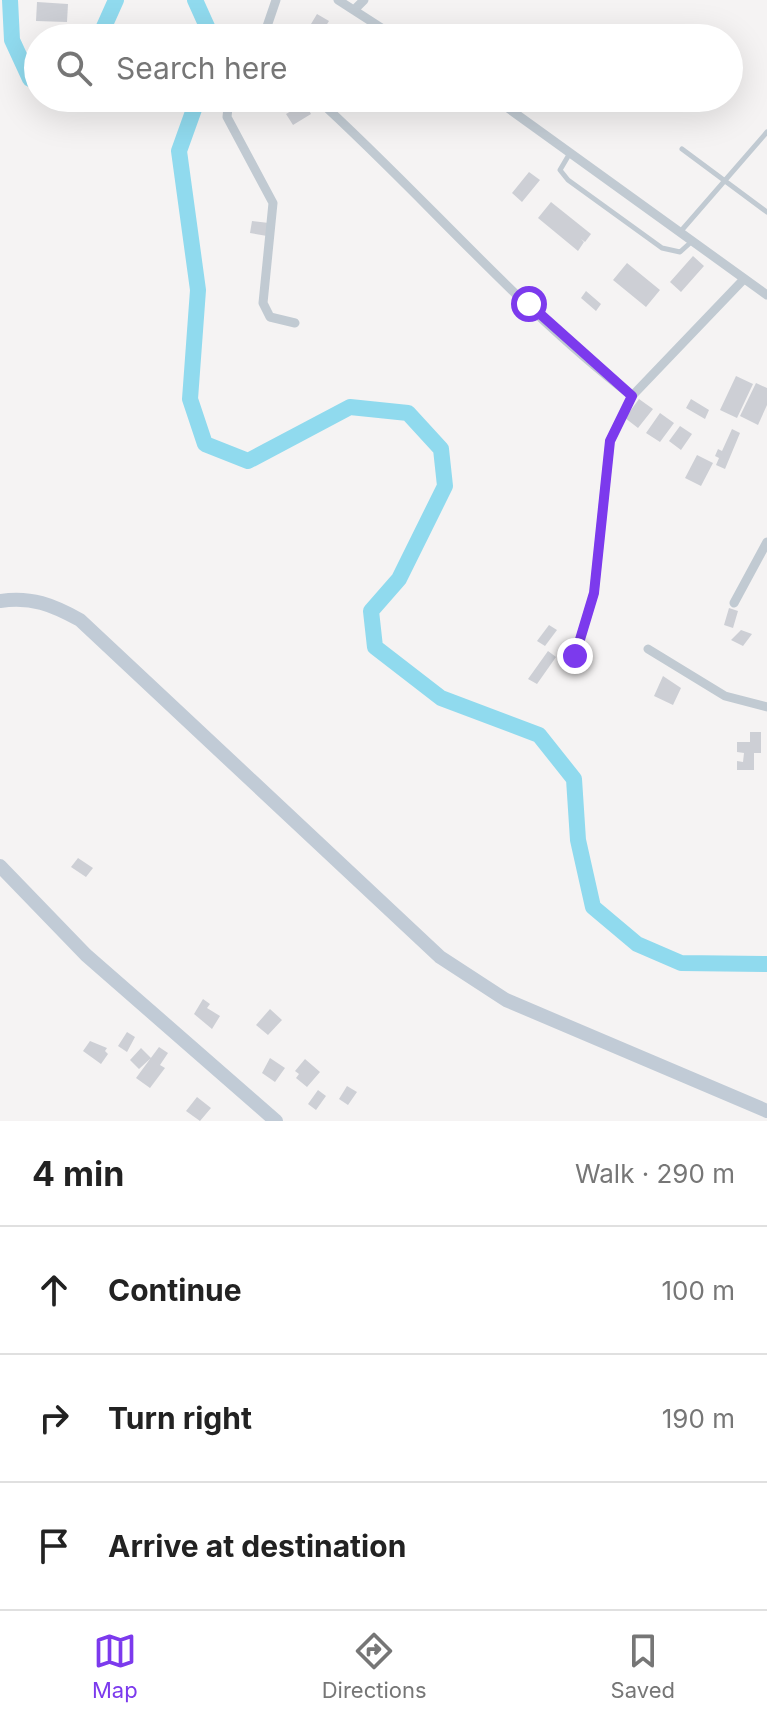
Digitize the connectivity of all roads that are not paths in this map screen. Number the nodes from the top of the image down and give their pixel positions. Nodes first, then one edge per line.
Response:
1 (276, 0) edge
2 (338, 0) edge
3 (364, 0) edge
4 (354, 10) junction
5 (268, 24) edge
6 (376, 24) edge
7 (228, 112) edge
8 (330, 112) edge
9 (513, 112) edge
10 (767, 132) edge
11 (682, 149) dead end
12 (570, 153) junction
13 (724, 179) junction
14 (767, 212) edge
15 (679, 235) junction
16 (690, 243) junction
17 (744, 279) junction
18 (767, 295) edge
19 (295, 323) dead end
20 (632, 396) junction
21 (767, 542) edge
22 (0, 601) edge
23 (734, 603) dead end
24 (648, 649) dead end
25 (575, 656) dead end
26 (767, 707) edge
27 (0, 866) edge
28 (767, 1111) edge
29 (276, 1121) edge

1 - 5 street
2 - 4 street
3 - 4 street
4 - 6 street
7 - 19 street
8 - 20 street
9 - 12 street
10 - 13 lane
11 - 13 lane
12 - 15 street
12 - 16 lane
13 - 14 lane
13 - 15 lane
15 - 16 street
16 - 17 street
17 - 18 street
17 - 20 street
20 - 25 street
21 - 23 street
22 - 28 main road
24 - 26 street
27 - 29 main road

